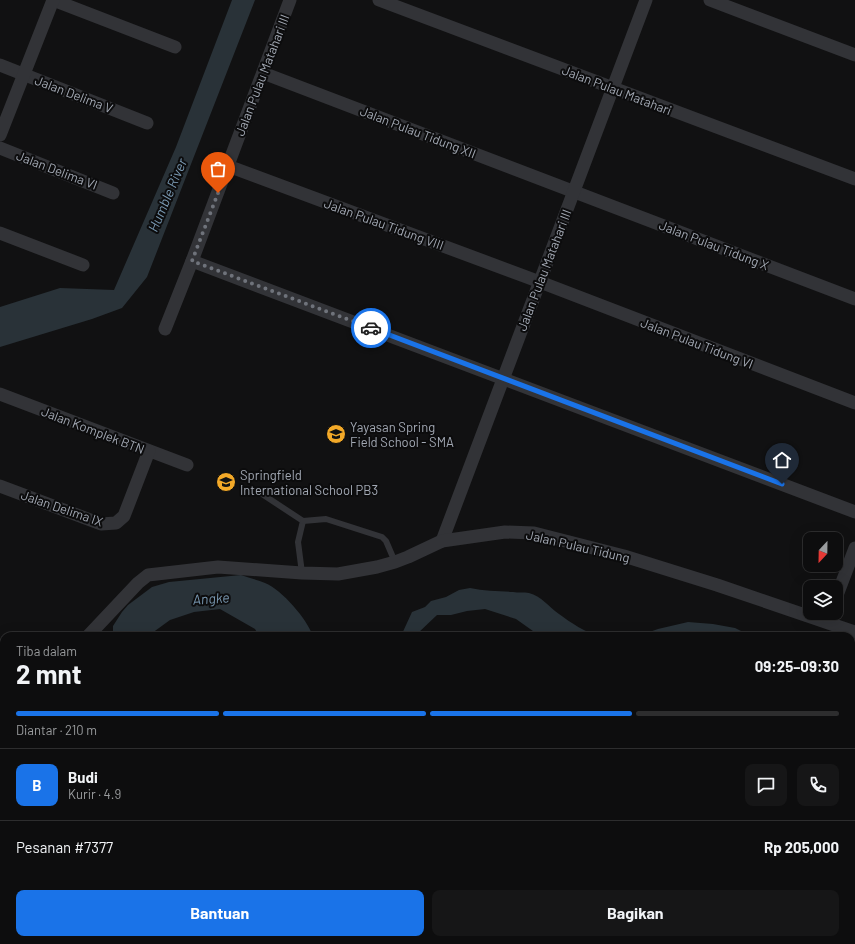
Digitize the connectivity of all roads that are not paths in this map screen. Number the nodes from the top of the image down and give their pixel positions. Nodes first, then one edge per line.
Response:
1 (53, 0) edge
2 (290, 0) edge
3 (378, 0) edge
4 (646, 0) edge
5 (710, 0) edge
6 (174, 47) dead end
7 (855, 55) edge
8 (0, 65) edge
9 (24, 74) junction
10 (263, 74) junction
11 (613, 88) junction
12 (147, 123) dead end
13 (0, 135) edge
14 (0, 148) edge
15 (228, 166) junction
16 (855, 179) edge
17 (574, 191) junction
18 (113, 192) dead end
19 (0, 233) edge
20 (192, 261) junction
21 (83, 265) dead end
22 (540, 282) junction
23 (855, 299) edge
24 (165, 329) dead end
25 (504, 378) junction
26 (0, 394) edge
27 (855, 403) edge
28 (149, 451) junction
29 (187, 465) dead end
30 (0, 486) edge
31 (262, 494) dead end
32 (855, 512) edge
33 (303, 521) junction
34 (442, 541) junction
35 (855, 548) edge
36 (395, 562) junction
37 (302, 573) junction
38 (843, 580) edge
39 (803, 610) edge
40 (833, 620) edge
41 (92, 632) edge
42 (855, 632) edge

1 - 6 street
1 - 9 street
2 - 10 street, Jalan Pulau Matahari III
3 - 11 street, Jalan Pulau Matahari
4 - 11 street, Jalan Pulau Matahari III
5 - 7 street
8 - 9 street, Jalan Delima V
9 - 12 street, Jalan Delima V
9 - 13 street
10 - 15 street, Jalan Pulau Matahari III
10 - 17 street, Jalan Pulau Tidung XII
11 - 16 street, Jalan Pulau Matahari
11 - 17 street, Jalan Pulau Matahari III
14 - 18 street, Jalan Delima VI
15 - 20 street, Jalan Pulau Matahari III
15 - 22 street, Jalan Pulau Tidung VIII
17 - 22 street, Jalan Pulau Matahari III
17 - 23 street, Jalan Pulau Tidung X
19 - 21 street
20 - 24 street, Jalan Pulau Matahari III
20 - 25 street
22 - 25 street, Jalan Pulau Matahari III
22 - 27 street, Jalan Pulau Tidung VI
25 - 32 street
25 - 34 street, Jalan Pulau Matahari III
26 - 28 street, Jalan Komplek BTN
28 - 29 street, Jalan Komplek BTN
28 - 30 street, Jalan Delima IX
31 - 33 lane
33 - 36 lane
33 - 37 lane
34 - 36 street, Jalan Pulau Tidung
34 - 39 street, Jalan Pulau Tidung
35 - 38 street
36 - 37 street, Jalan Pulau Tidung
37 - 41 street, Jalan Pulau Tidung
40 - 42 street, Jalan Pulau Tidung

